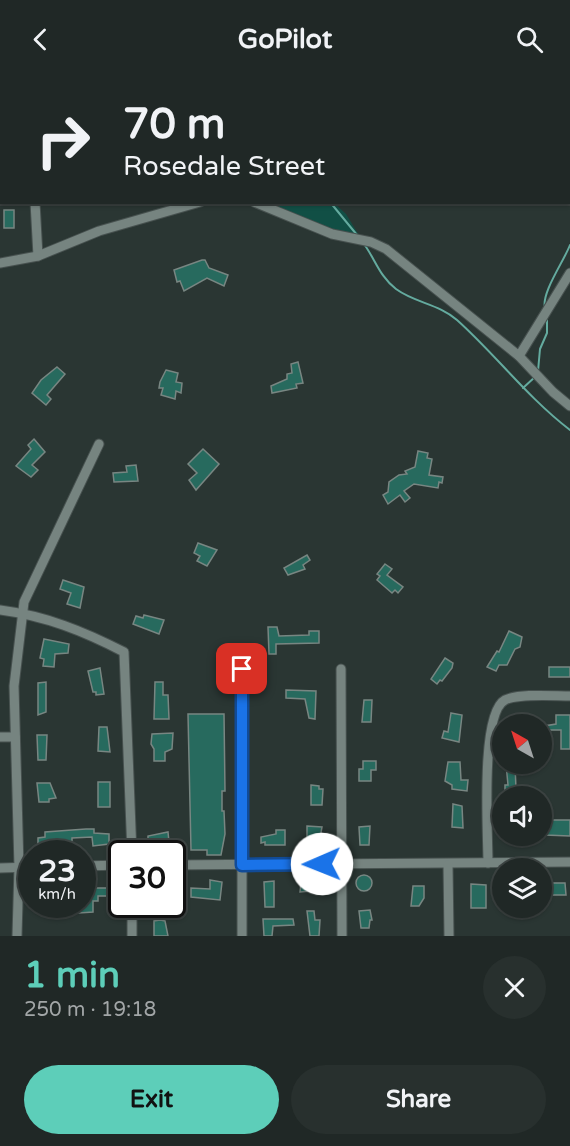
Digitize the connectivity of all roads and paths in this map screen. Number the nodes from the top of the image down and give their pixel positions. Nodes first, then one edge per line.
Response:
1 (35, 204) edge
2 (193, 204) edge
3 (260, 204) edge
4 (38, 256) junction
5 (0, 263) edge
6 (570, 273) edge
7 (519, 356) junction
8 (570, 406) edge
9 (99, 444) dead end
10 (0, 610) edge
11 (23, 613) junction
12 (242, 669) dead end
13 (341, 669) dead end
14 (570, 696) edge
15 (0, 737) edge
16 (15, 737) junction
17 (19, 840) edge
18 (131, 840) edge
19 (488, 862) junction
20 (570, 862) edge
21 (342, 864) junction
22 (186, 865) edge
23 (242, 865) junction
24 (448, 865) junction
25 (18, 867) edge
26 (0, 868) edge
27 (18, 913) edge
28 (132, 918) edge
29 (17, 936) edge
30 (132, 936) edge
31 (242, 936) edge
32 (342, 936) edge
33 (449, 936) edge

1 - 4 street
2 - 4 street
3 - 7 street
4 - 5 street
6 - 7 street
7 - 8 street
9 - 11 street
10 - 11 street
11 - 16 street
11 - 18 street
12 - 23 street
13 - 21 street
14 - 19 street
15 - 16 street
16 - 17 street
19 - 20 street
19 - 24 street
21 - 23 street
21 - 24 street
21 - 32 street
22 - 23 street
23 - 31 street
24 - 33 street
25 - 26 street
27 - 29 street
28 - 30 street

